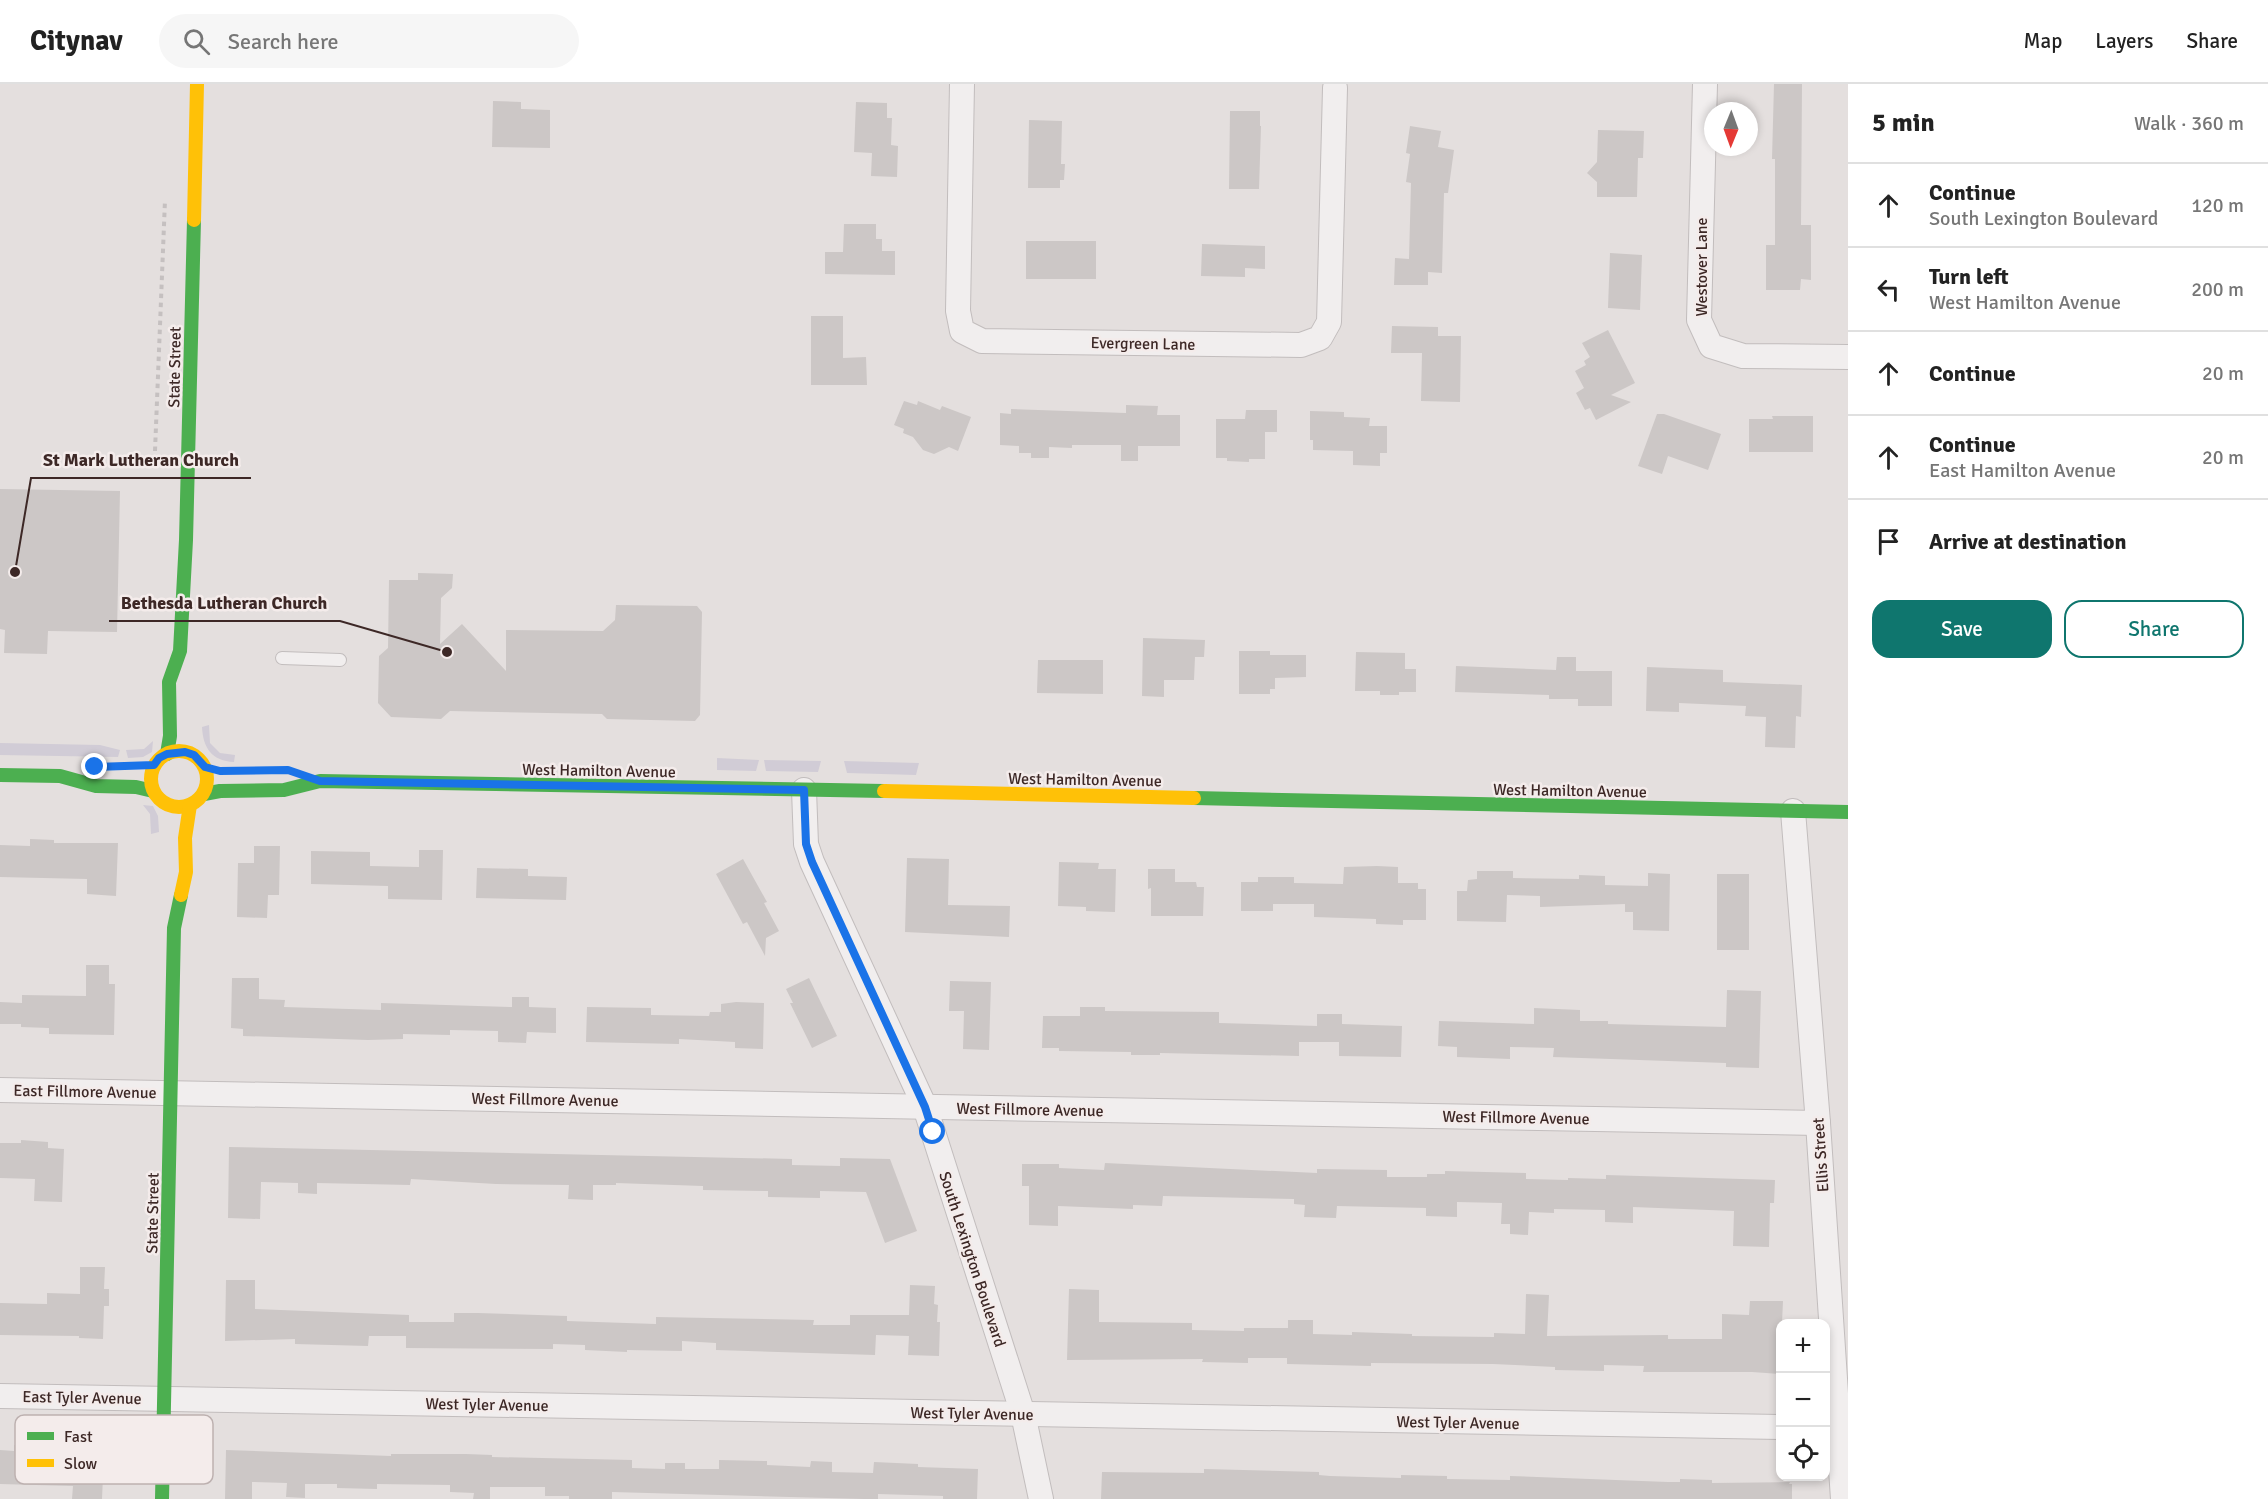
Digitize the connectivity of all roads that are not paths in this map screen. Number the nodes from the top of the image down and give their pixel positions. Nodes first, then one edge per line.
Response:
1 (197, 84) edge
2 (962, 84) edge
3 (1705, 84) edge
4 (1335, 88) dead end
5 (1848, 357) edge
6 (180, 651) junction
7 (282, 658) dead end
8 (340, 660) dead end
9 (187, 671) dead end
10 (192, 737) dead end
11 (167, 754) junction
12 (194, 755) junction
13 (154, 765) junction
14 (137, 766) dead end
15 (205, 767) junction
16 (83, 770) dead end
17 (220, 771) dead end
18 (299, 774) dead end
19 (0, 775) edge
20 (60, 776) junction
21 (320, 781) junction
22 (804, 790) junction
23 (153, 791) junction
24 (204, 794) junction
25 (163, 803) junction
26 (190, 805) junction
27 (1793, 811) junction
28 (1848, 812) edge
29 (165, 818) dead end
30 (169, 895) dead end
31 (174, 928) junction
32 (0, 1090) edge
33 (171, 1093) junction
34 (925, 1107) junction
35 (1818, 1123) junction
36 (0, 1396) edge
37 (164, 1399) junction
38 (1023, 1414) junction
39 (164, 1415) edge
40 (1776, 1427) edge
41 (1838, 1428) edge
42 (162, 1484) edge
43 (162, 1499) edge
44 (1041, 1499) edge
45 (1843, 1499) edge

1 - 6 street, State Street
2 - 4 street, Evergreen Lane
3 - 5 street, Westover Lane
6 - 9 street, State Street
6 - 11 street, State Street
7 - 8 lane
10 - 12 street
11 - 12 street
11 - 13 street
12 - 15 street
13 - 14 street
13 - 23 street
15 - 17 street
15 - 24 street
16 - 20 street
18 - 21 street, West Hamilton Avenue
19 - 20 street
20 - 23 street
21 - 22 street, West Hamilton Avenue
21 - 24 street, West Hamilton Avenue
22 - 27 street, West Hamilton Avenue
22 - 34 street, South Lexington Boulevard
23 - 25 street
24 - 26 street
25 - 26 street
25 - 29 street
26 - 31 street, State Street
27 - 28 street, West Hamilton Avenue
27 - 35 street, Ellis Street
30 - 31 street, State Street
31 - 33 street, State Street
32 - 33 street, East Fillmore Avenue
33 - 34 street, West Fillmore Avenue
33 - 37 street, State Street
34 - 35 street, West Fillmore Avenue
34 - 38 street, South Lexington Boulevard
35 - 41 street, Ellis Street
36 - 37 street, East Tyler Avenue
37 - 38 street, West Tyler Avenue
37 - 39 street, State Street
38 - 40 street, West Tyler Avenue
38 - 44 street, South Lexington Boulevard
41 - 45 street, Ellis Street
42 - 43 street, State Street

